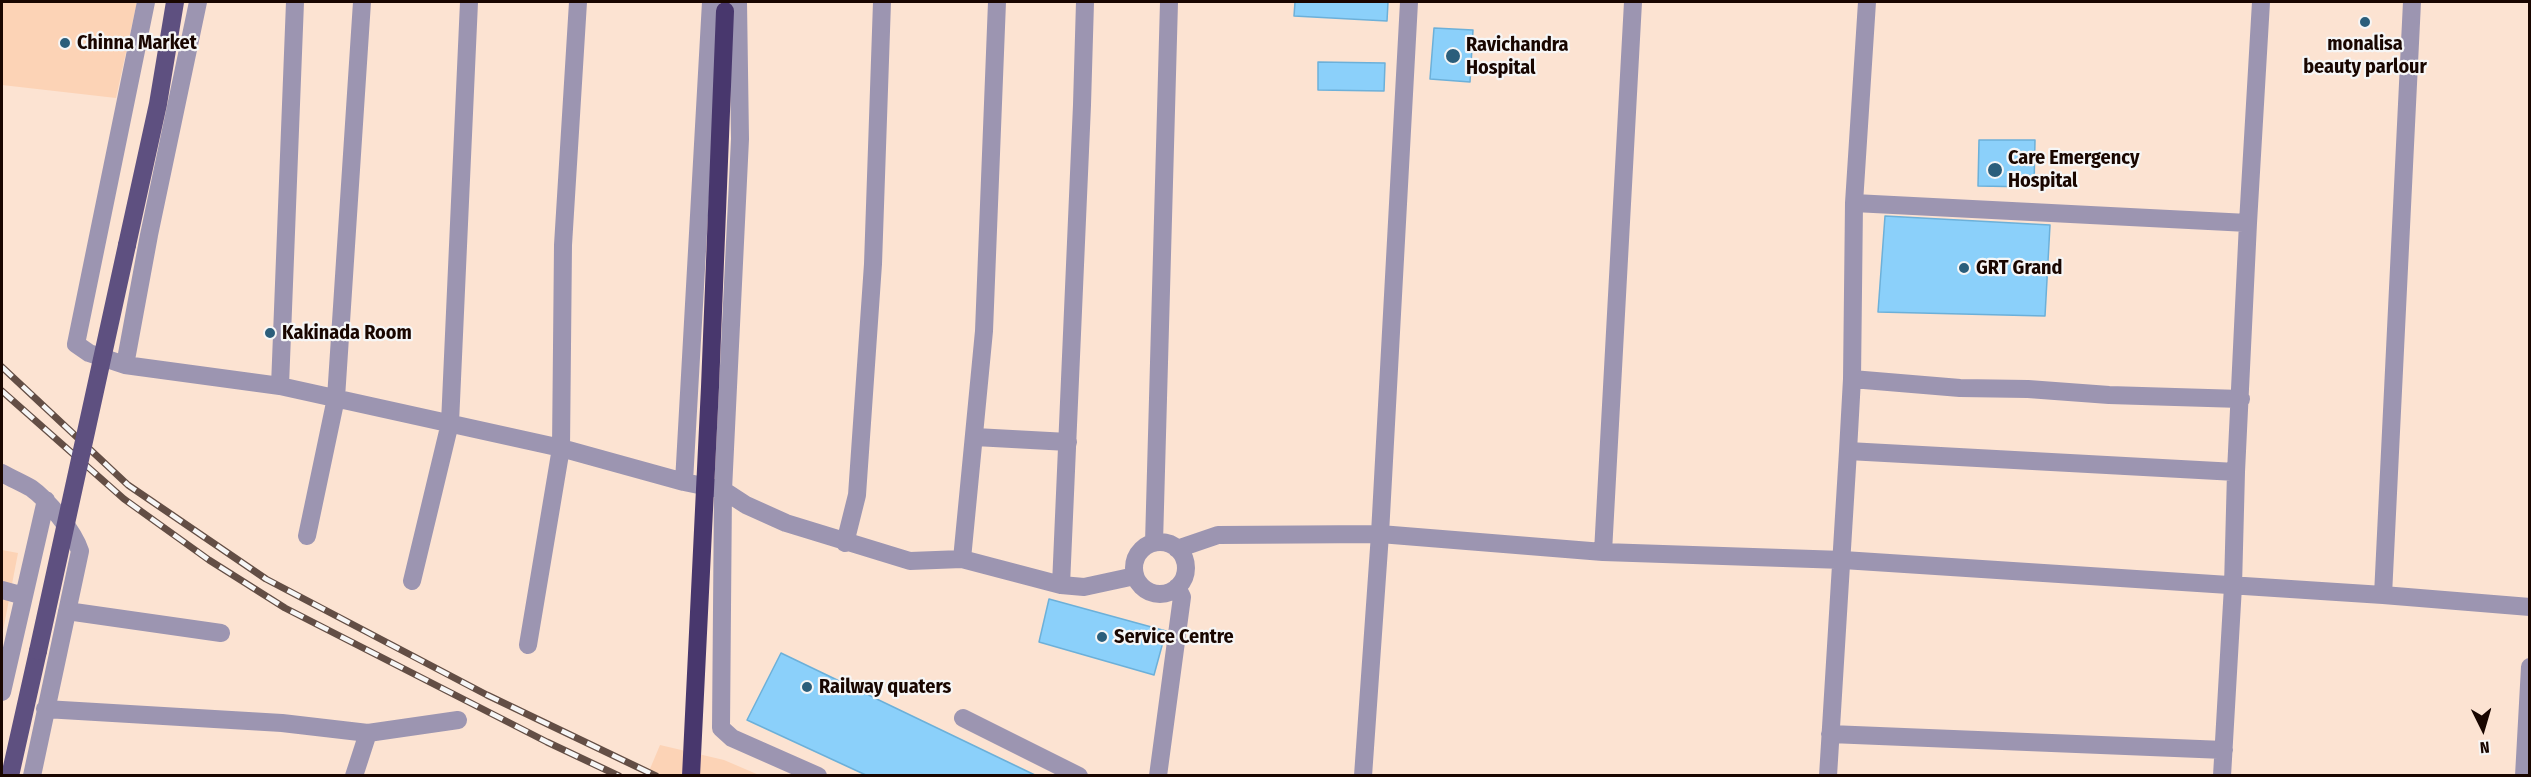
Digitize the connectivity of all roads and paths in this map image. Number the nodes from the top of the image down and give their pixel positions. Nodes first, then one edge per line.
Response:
1 (146, 2) edge
2 (175, 2) edge
3 (198, 2) edge
4 (295, 2) edge
5 (362, 2) edge
6 (469, 2) edge
7 (578, 2) edge
8 (882, 2) edge
9 (997, 2) edge
10 (1085, 2) edge
11 (1169, 2) edge
12 (1409, 2) edge
13 (1633, 2) edge
14 (1866, 2) edge
15 (2261, 2) edge
16 (2412, 2) edge
17 (724, 5) edge
18 (1854, 203) junction
19 (2248, 223) junction
20 (125, 365) junction
21 (1852, 379) junction
22 (280, 386) junction
23 (336, 398) junction
24 (2241, 399) junction
25 (450, 423) junction
26 (975, 437) junction
27 (1068, 442) junction
28 (561, 448) junction
29 (1848, 450) junction
30 (2236, 472) junction
31 (2, 473) edge
32 (684, 482) junction
33 (723, 490) junction
34 (39, 495) junction
35 (1380, 534) junction
36 (307, 536) dead end
37 (845, 543) junction
38 (1154, 543) junction
39 (1177, 549) junction
40 (1603, 552) junction
41 (962, 559) junction
42 (1843, 560) junction
43 (1135, 576) junction
44 (412, 581) dead end
45 (1061, 585) junction
46 (2234, 586) junction
47 (1177, 587) junction
48 (2, 590) edge
49 (2383, 595) junction
50 (24, 596) junction
51 (2529, 607) edge
52 (67, 611) junction
53 (221, 633) dead end
54 (528, 645) dead end
55 (2529, 667) edge
56 (4, 671) edge
57 (2, 692) edge
58 (45, 709) junction
59 (963, 718) dead end
60 (458, 720) dead end
61 (368, 733) junction
62 (1830, 734) junction
63 (2224, 750) junction
64 (10, 776) edge
65 (32, 776) edge
66 (354, 776) edge
67 (691, 776) edge
68 (818, 776) edge
69 (1079, 776) edge
70 (1158, 776) edge
71 (1363, 776) edge
72 (1828, 776) edge
73 (2222, 776) edge
74 (2524, 776) edge

1 - 20 street
2 - 64 main road, bridge
3 - 20 street
4 - 22 street
5 - 23 street
6 - 25 street
7 - 28 street
8 - 37 street
9 - 26 street
10 - 27 street
11 - 38 street
12 - 35 street
13 - 40 street
14 - 18 street
15 - 19 street
16 - 49 street
17 - 32 street
17 - 33 street
17 - 67 highway, bridge
18 - 19 street
18 - 21 street
19 - 24 street
20 - 22 street
21 - 24 street
21 - 29 street
22 - 23 street
23 - 25 street
23 - 36 street
24 - 30 street
25 - 28 street
25 - 44 street
26 - 27 street
26 - 41 street
27 - 45 street
28 - 32 street
28 - 54 street
29 - 30 street
29 - 42 street
30 - 46 street
31 - 34 street
32 - 33 street
33 - 37 street
33 - 68 street
34 - 50 street
34 - 52 street
35 - 39 street
35 - 40 street
35 - 71 street
37 - 41 street
38 - 39 street
38 - 43 street
39 - 47 street
40 - 42 street
41 - 45 street
42 - 46 street
42 - 62 street
43 - 45 street
43 - 47 street
46 - 49 street
46 - 63 street
47 - 70 street
48 - 50 street
49 - 51 street
50 - 56 street
52 - 53 street
52 - 58 street
55 - 74 street
56 - 57 street
58 - 61 street
58 - 65 street
59 - 69 street
60 - 61 street
61 - 66 street
62 - 63 street
62 - 72 street
63 - 73 street

